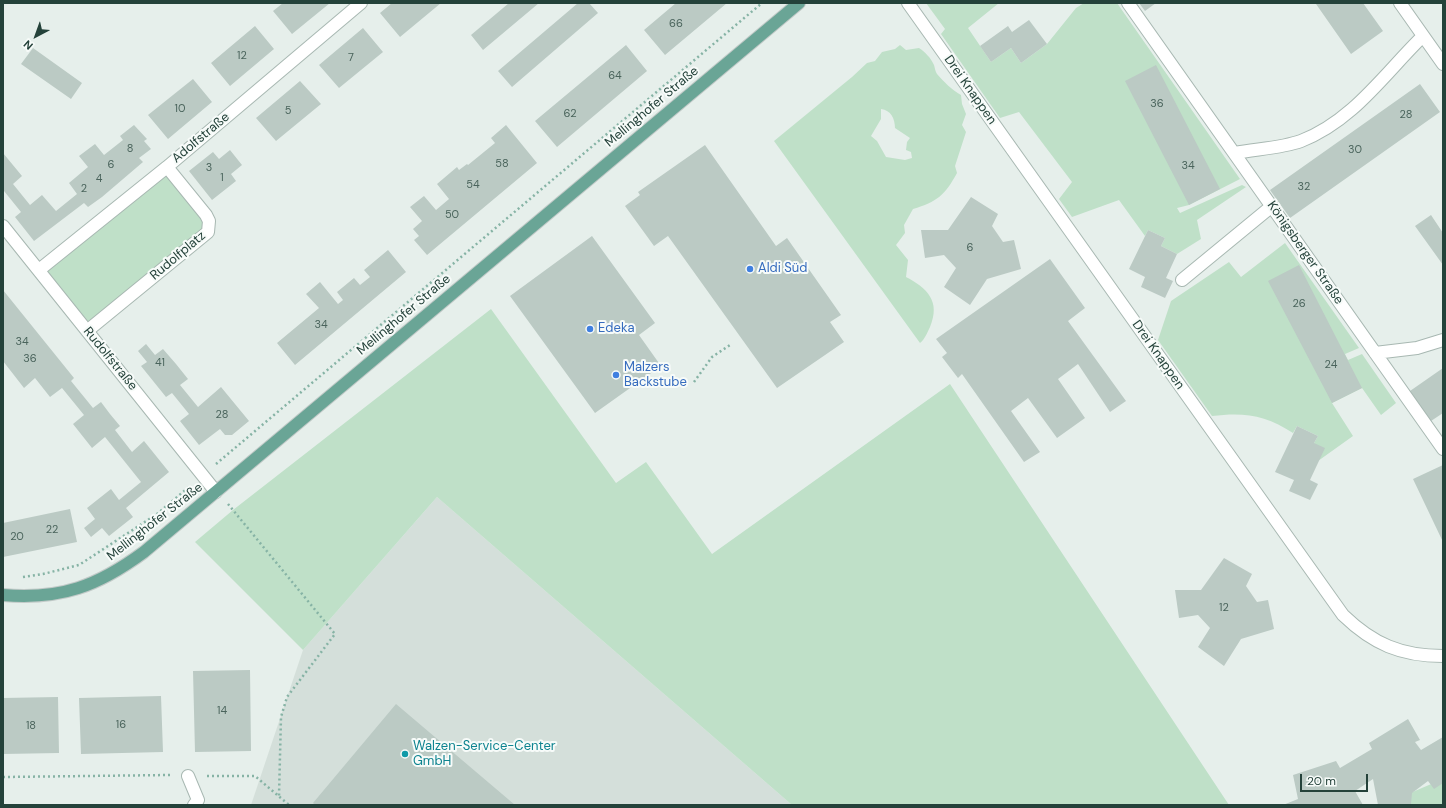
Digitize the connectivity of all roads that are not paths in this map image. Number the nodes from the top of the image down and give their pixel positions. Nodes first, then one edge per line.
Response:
1 (361, 3) edge
2 (798, 3) edge
3 (908, 3) edge
4 (1128, 3) edge
5 (1400, 3) edge
6 (1423, 36) junction
7 (1443, 64) edge
8 (1235, 153) junction
9 (167, 167) junction
10 (1272, 206) junction
11 (3, 226) edge
12 (38, 270) junction
13 (1182, 280) dead end
14 (87, 331) junction
15 (1443, 340) edge
16 (1375, 353) junction
17 (1443, 449) edge
18 (216, 492) junction
19 (3, 595) edge
20 (1443, 656) edge
21 (188, 776) road end
22 (194, 805) edge

1 - 9 street, Adolfstraße
2 - 18 main road, Mellinghofer Straße
3 - 20 street, Drei Knappen
4 - 8 street, Königsberger Straße
5 - 6 street
6 - 7 street
6 - 8 street
8 - 10 street, Königsberger Straße
9 - 12 street, Adolfstraße
9 - 14 street, Rudolfplatz
10 - 13 street
10 - 16 street, Königsberger Straße
11 - 12 street, Rudolfstraße
12 - 14 street, Rudolfstraße
14 - 18 street, Rudolfstraße
15 - 16 street
16 - 17 street, Königsberger Straße
18 - 19 main road, Mellinghofer Straße
21 - 22 street

